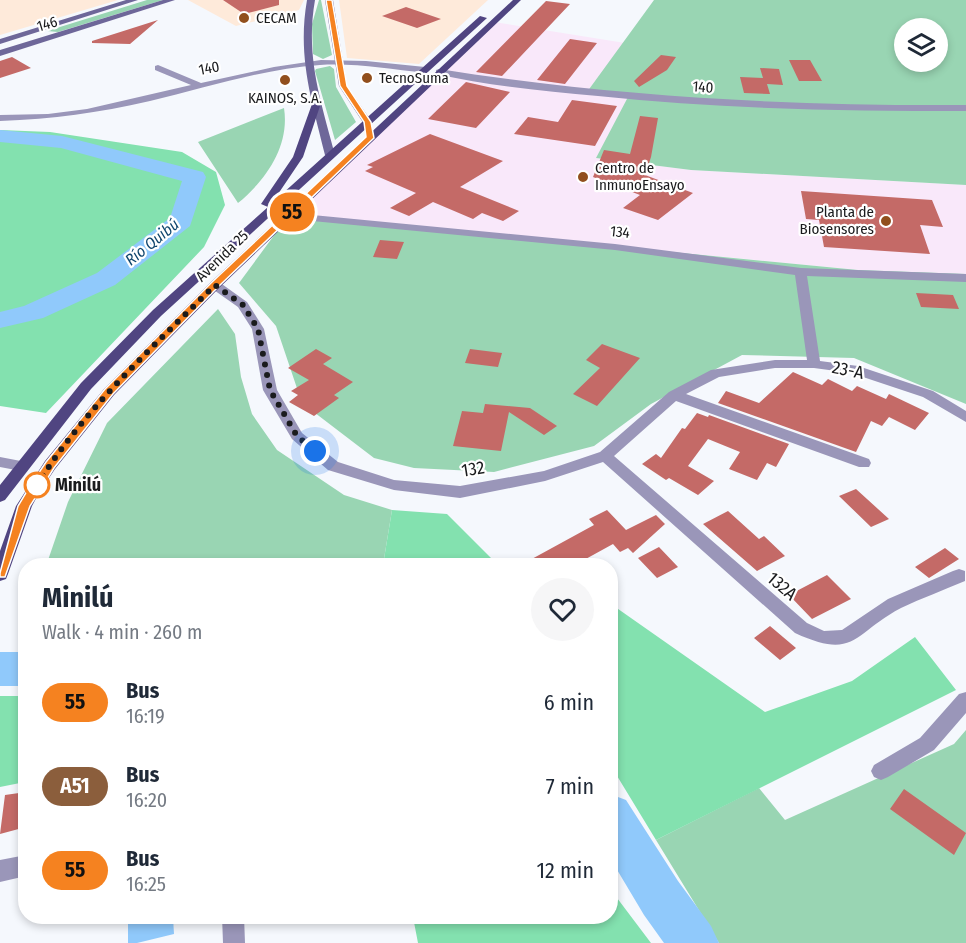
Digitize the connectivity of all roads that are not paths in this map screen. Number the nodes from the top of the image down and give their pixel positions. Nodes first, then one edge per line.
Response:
1 (134, 0) edge
2 (171, 0) edge
3 (311, 0) edge
4 (329, 0) edge
5 (517, 0) edge
6 (494, 8) dead end
7 (31, 32) junction
8 (45, 38) junction
9 (0, 42) edge
10 (0, 53) edge
11 (340, 63) junction
12 (308, 64) junction
13 (158, 68) dead end
14 (425, 70) junction
15 (439, 72) junction
16 (198, 85) junction
17 (315, 106) junction
18 (966, 108) edge
19 (0, 118) edge
20 (368, 122) junction
21 (370, 138) junction
22 (330, 155) junction
23 (279, 201) junction
24 (289, 215) junction
25 (224, 252) junction
26 (801, 272) junction
27 (966, 278) edge
28 (215, 285) junction
29 (814, 364) junction
30 (674, 395) junction
31 (966, 417) edge
32 (605, 456) junction
33 (0, 462) edge
34 (864, 463) dead end
35 (21, 466) junction
36 (0, 496) edge
37 (0, 573) edge
38 (959, 576) dead end
39 (966, 700) edge
40 (880, 771) dead end
41 (18, 868) edge
42 (0, 871) edge
43 (233, 924) edge
44 (234, 943) edge

1 - 7 main road, 146
2 - 8 main road, 146
3 - 12 main road
4 - 11 main road
5 - 15 main road, Avenida 25
6 - 14 main road, Avenida 25
7 - 8 main road
7 - 9 main road, 146
8 - 10 main road, 146
11 - 12 street, 140
11 - 14 street, 140
11 - 20 main road
12 - 16 street, 140
12 - 17 main road
13 - 16 street
14 - 20 main road, Avenida 25
15 - 18 street, 140
15 - 21 main road, Avenida 25
16 - 19 street, 140
17 - 22 main road
17 - 25 main road
20 - 21 main road
20 - 22 main road, Avenida 25
21 - 24 main road, Avenida 25
22 - 23 main road, Avenida 25
23 - 24 street
23 - 25 main road, Avenida 25
24 - 26 street, 134
24 - 28 main road, Avenida 25
25 - 35 main road, Avenida 25
26 - 27 street, 134
26 - 29 street, 23-A
28 - 32 street, 132
28 - 37 main road, Avenida 25
29 - 30 street, 132
29 - 31 street, 23-A
30 - 32 street, 132
30 - 34 street
32 - 38 street, 132A
33 - 35 street
35 - 36 main road, Avenida 25
39 - 40 street
41 - 42 street
43 - 44 street

